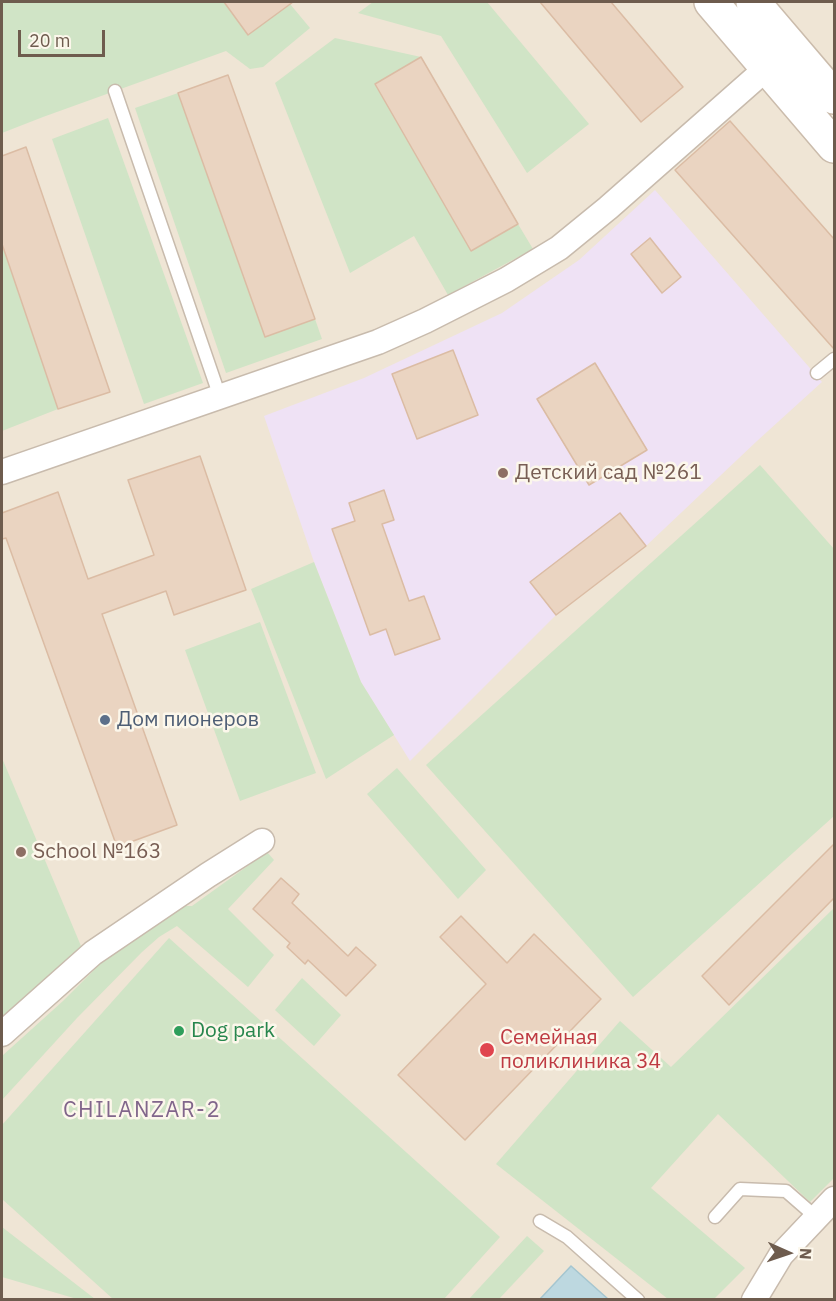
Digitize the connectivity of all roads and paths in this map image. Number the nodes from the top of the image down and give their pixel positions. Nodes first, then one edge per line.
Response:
1 (711, 2) edge
2 (753, 2) edge
3 (781, 57) junction
4 (114, 91) dead end
5 (834, 97) edge
6 (834, 146) edge
7 (834, 359) edge
8 (817, 373) dead end
9 (220, 397) junction
10 (2, 472) edge
11 (262, 841) dead end
12 (2, 1034) edge
13 (834, 1199) edge
14 (715, 1217) dead end
15 (817, 1218) junction
16 (540, 1221) dead end
17 (638, 1299) edge
18 (754, 1299) edge

1 - 3 main road
2 - 3 main road
3 - 5 main road
3 - 6 main road
3 - 9 street
4 - 9 lane
7 - 8 lane
9 - 10 street
11 - 12 street
13 - 15 street
14 - 15 lane
15 - 18 street
16 - 17 lane

